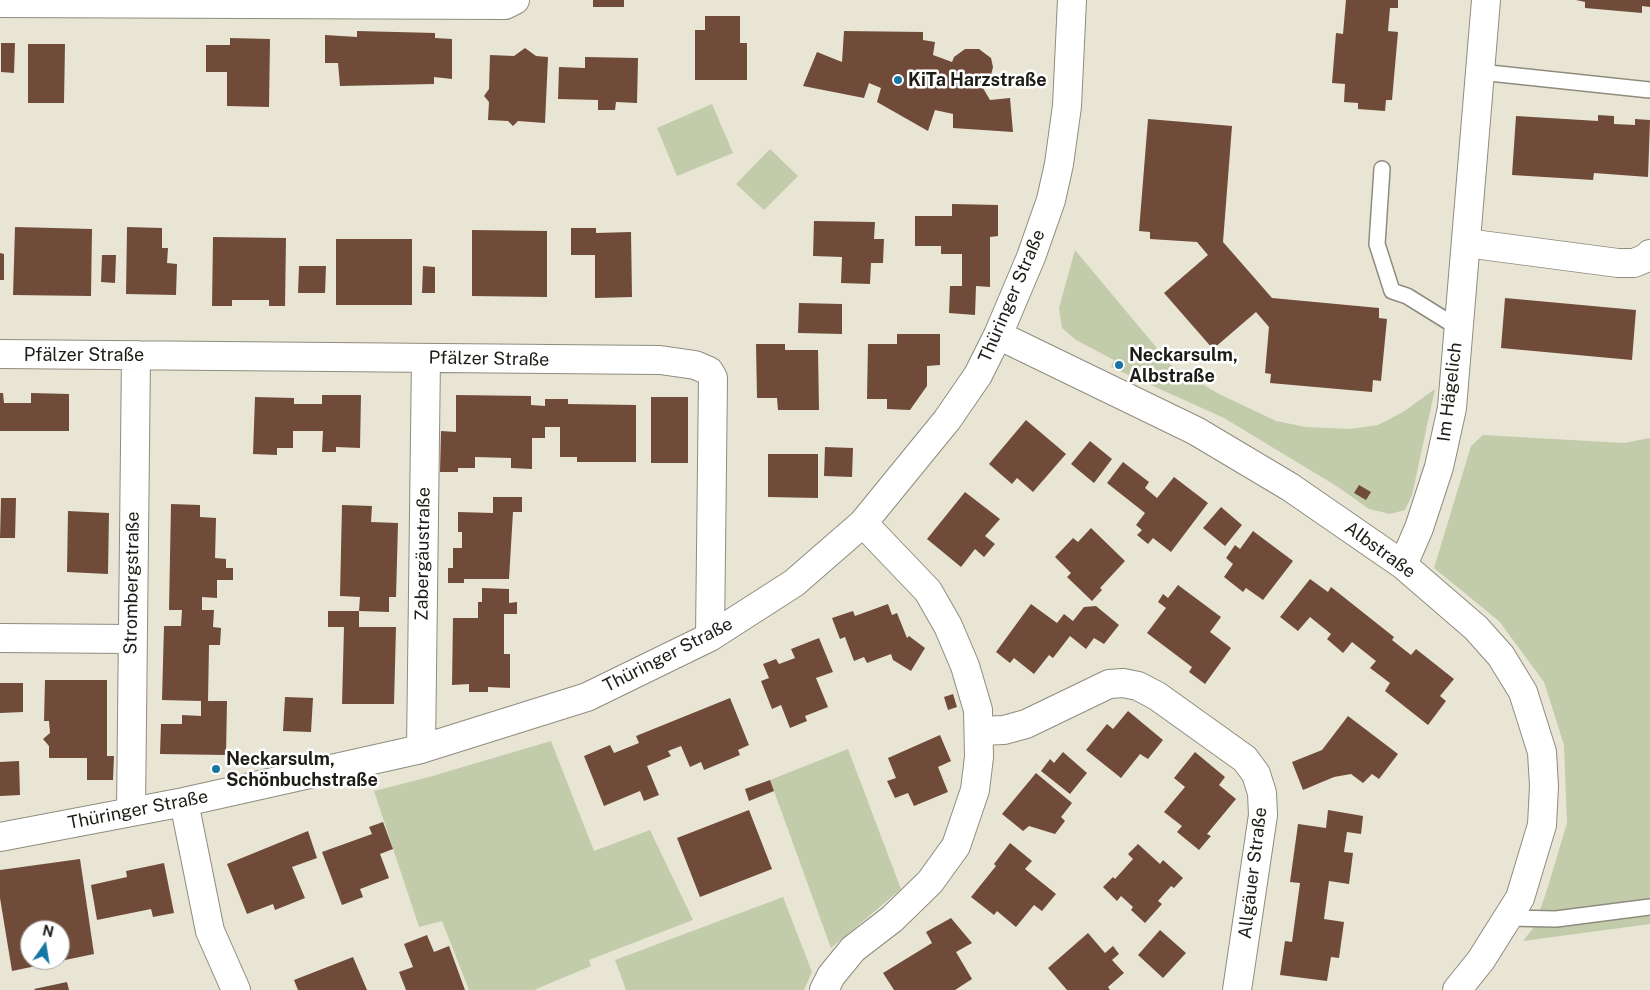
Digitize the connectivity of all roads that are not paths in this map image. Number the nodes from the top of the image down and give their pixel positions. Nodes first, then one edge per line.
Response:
1 (515, 0) edge
2 (1072, 0) edge
3 (1486, 0) edge
4 (0, 3) edge
5 (1480, 72) junction
6 (1650, 90) edge
7 (1382, 169) dead end
8 (1466, 244) junction
9 (1650, 254) edge
10 (1457, 327) junction
11 (998, 335) junction
12 (0, 354) edge
13 (136, 355) junction
14 (426, 358) junction
15 (863, 523) junction
16 (1403, 564) junction
17 (710, 637) junction
18 (0, 638) edge
19 (131, 639) junction
20 (980, 730) junction
21 (421, 749) junction
22 (184, 802) junction
23 (130, 811) junction
24 (0, 837) edge
25 (1650, 907) edge
26 (1509, 918) junction
27 (236, 990) edge
28 (824, 990) edge
29 (1237, 990) edge
30 (1457, 990) edge

1 - 4 street
2 - 11 street, Thüringer Straße
3 - 5 street, Im Hägelich
5 - 6 lane
5 - 8 street, Im Hägelich
7 - 10 lane
8 - 9 street
8 - 10 street, Im Hägelich
10 - 16 street, Im Hägelich
11 - 15 street, Thüringer Straße
11 - 16 street, Albstraße
12 - 13 street, Pfälzer Straße
13 - 14 street, Pfälzer Straße
13 - 19 street, Strombergstraße
14 - 17 street, Pfälzer Straße
14 - 21 street, Zabergäustraße
15 - 17 street, Thüringer Straße
15 - 20 street
16 - 26 street, Albstraße
17 - 21 street, Thüringer Straße
18 - 19 street
19 - 23 street, Strombergstraße
20 - 28 street
20 - 29 street, Allgäuer Straße
21 - 22 street, Thüringer Straße
22 - 23 street, Thüringer Straße
22 - 27 street
23 - 24 street, Thüringer Straße
25 - 26 lane
26 - 30 street, Albstraße

